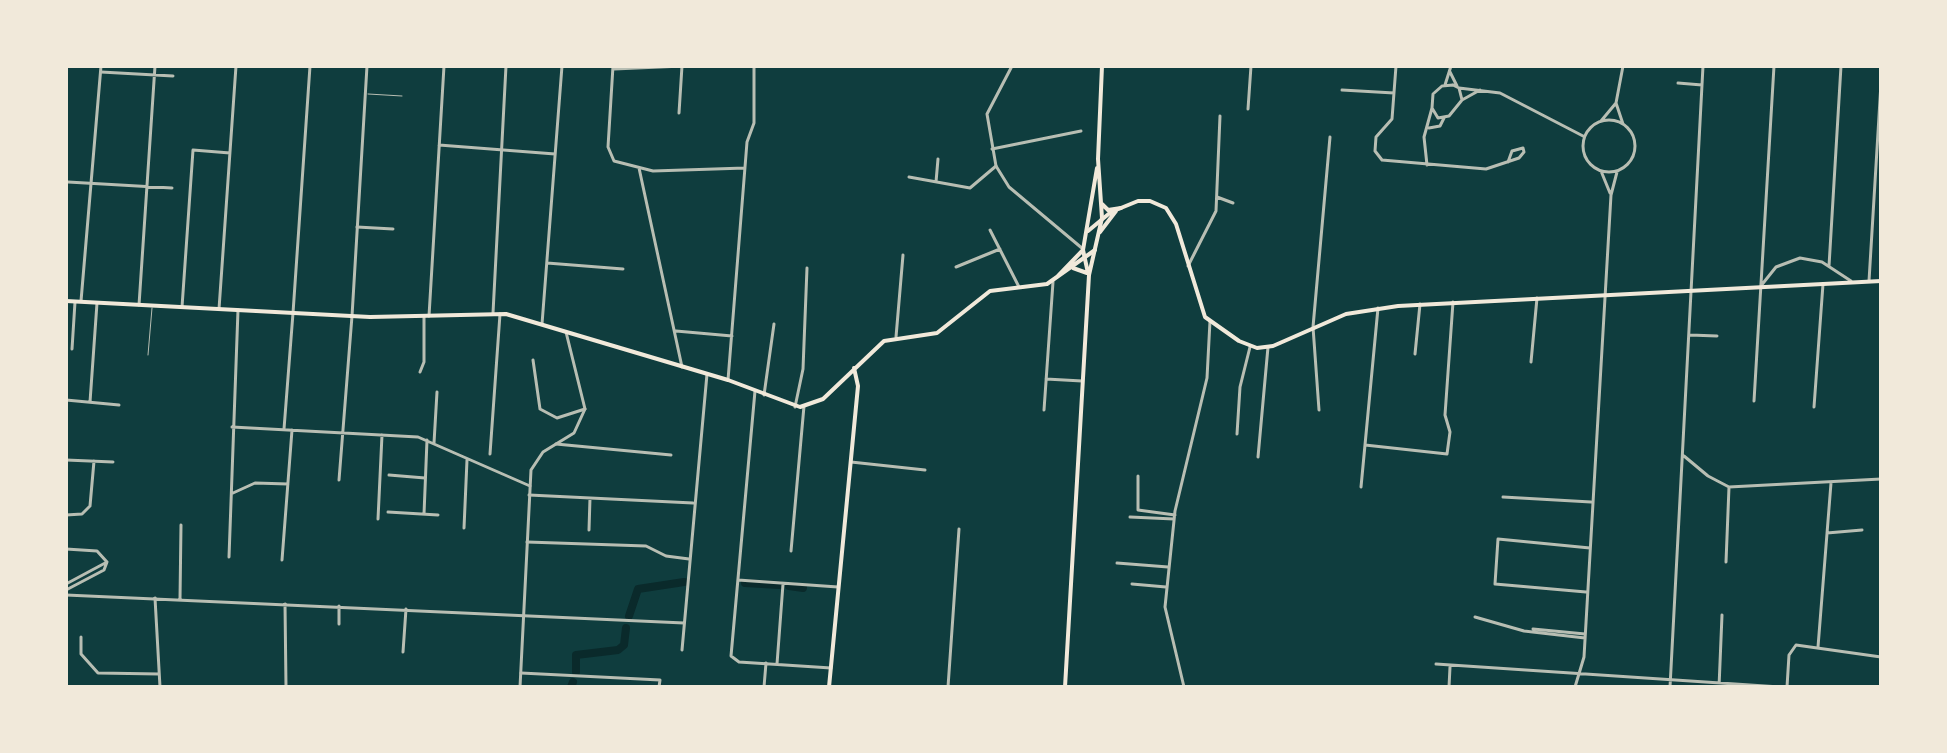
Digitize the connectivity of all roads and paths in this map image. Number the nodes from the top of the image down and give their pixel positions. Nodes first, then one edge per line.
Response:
1 (101, 66) edge
2 (155, 66) edge
3 (236, 66) edge
4 (310, 66) edge
5 (367, 66) edge
6 (444, 66) edge
7 (506, 66) edge
8 (562, 66) edge
9 (682, 66) edge
10 (754, 66) edge
11 (1012, 66) edge
12 (1102, 66) edge
13 (1251, 66) edge
14 (1396, 66) edge
15 (1623, 66) edge
16 (1703, 66) edge
17 (1774, 66) edge
18 (1841, 66) edge
19 (613, 67) edge
20 (1451, 69) edge
21 (101, 72) junction
22 (155, 75) junction
23 (173, 76) dead end
24 (1678, 83) dead end
25 (1881, 83) edge
26 (1445, 85) junction
27 (1702, 85) junction
28 (1458, 87) junction
29 (1484, 89) junction
30 (1342, 90) dead end
31 (1394, 93) junction
32 (365, 94) junction
33 (402, 96) dead end
34 (1462, 100) junction
35 (1616, 103) junction
36 (1432, 108) junction
37 (1248, 109) dead end
38 (679, 113) dead end
39 (1220, 116) dead end
40 (1444, 118) junction
41 (1601, 121) junction
42 (1623, 124) junction
43 (1429, 128) junction
44 (1081, 131) dead end
45 (1583, 136) junction
46 (1330, 137) dead end
47 (1879, 141) edge
48 (439, 145) junction
49 (992, 149) junction
50 (502, 150) junction
51 (1512, 151) junction
52 (230, 153) junction
53 (555, 154) junction
54 (1521, 156) junction
55 (938, 159) dead end
56 (1098, 159) junction
57 (1508, 162) junction
58 (1427, 165) junction
59 (996, 166) junction
60 (639, 168) junction
61 (745, 168) junction
62 (1601, 171) junction
63 (1617, 172) junction
64 (909, 177) dead end
65 (68, 182) edge
66 (936, 182) junction
67 (91, 183) junction
68 (147, 187) junction
69 (172, 188) dead end
70 (1611, 195) junction
71 (1217, 197) junction
72 (1233, 203) dead end
73 (1102, 204) junction
74 (1121, 208) junction
75 (1102, 218) junction
76 (357, 227) junction
77 (393, 229) dead end
78 (990, 230) dead end
79 (1088, 231) junction
80 (1100, 232) junction
81 (1073, 240) junction
82 (1085, 240) junction
83 (1000, 249) junction
84 (1083, 250) junction
85 (1095, 250) junction
86 (903, 255) dead end
87 (1084, 258) junction
88 (547, 262) junction
89 (1829, 266) junction
90 (956, 267) dead end
91 (1188, 267) junction
92 (807, 268) dead end
93 (1073, 268) junction
94 (623, 269) dead end
95 (1089, 275) junction
96 (1869, 281) junction
97 (1881, 281) edge
98 (1053, 282) junction
99 (1852, 282) junction
100 (1823, 284) junction
101 (1019, 287) junction
102 (1760, 287) junction
103 (1692, 290) junction
104 (1605, 295) junction
105 (1537, 298) junction
106 (66, 301) edge
107 (78, 302) junction
108 (1453, 302) junction
109 (97, 303) junction
110 (1420, 304) junction
111 (139, 305) junction
112 (152, 306) junction
113 (182, 307) junction
114 (1378, 308) junction
115 (219, 309) junction
116 (238, 310) junction
117 (293, 313) junction
118 (493, 313) junction
119 (500, 314) junction
120 (352, 316) junction
121 (427, 316) junction
122 (1210, 321) junction
123 (542, 324) junction
124 (774, 324) dead end
125 (1313, 327) junction
126 (676, 331) junction
127 (566, 332) junction
128 (1690, 335) junction
129 (732, 336) junction
130 (1717, 336) dead end
131 (896, 337) junction
132 (1250, 346) junction
133 (1268, 347) junction
134 (72, 349) dead end
135 (1415, 354) dead end
136 (148, 355) dead end
137 (533, 360) dead end
138 (1531, 362) dead end
139 (682, 367) junction
140 (854, 368) junction
141 (420, 372) dead end
142 (707, 374) junction
143 (1046, 379) junction
144 (728, 380) junction
145 (1083, 381) junction
146 (755, 391) junction
147 (437, 392) dead end
148 (764, 395) junction
149 (66, 400) edge
150 (1754, 401) dead end
151 (90, 402) junction
152 (119, 405) dead end
153 (804, 406) junction
154 (795, 407) junction
155 (1814, 407) dead end
156 (585, 409) junction
157 (1044, 410) dead end
158 (1319, 410) dead end
159 (232, 427) junction
160 (284, 430) junction
161 (292, 430) junction
162 (343, 433) junction
163 (1237, 434) dead end
164 (382, 435) junction
165 (427, 440) junction
166 (434, 443) junction
167 (556, 444) junction
168 (1365, 445) junction
169 (490, 454) dead end
170 (671, 455) dead end
171 (1684, 456) junction
172 (1258, 457) dead end
173 (467, 458) junction
174 (66, 460) edge
175 (94, 461) junction
176 (113, 462) dead end
177 (851, 462) junction
178 (925, 470) dead end
179 (389, 475) dead end
180 (1138, 476) dead end
181 (425, 478) junction
182 (1881, 479) edge
183 (339, 480) dead end
184 (1831, 482) junction
185 (288, 484) junction
186 (530, 486) junction
187 (1361, 487) dead end
188 (1729, 487) junction
189 (233, 493) junction
190 (529, 495) junction
191 (1503, 497) dead end
192 (590, 498) junction
193 (1593, 502) junction
194 (695, 503) junction
195 (388, 512) dead end
196 (424, 514) junction
197 (66, 515) edge
198 (438, 515) dead end
199 (1130, 517) dead end
200 (1174, 517) junction
201 (378, 519) dead end
202 (181, 525) dead end
203 (464, 528) dead end
204 (959, 529) dead end
205 (589, 530) dead end
206 (1862, 530) dead end
207 (1827, 533) junction
208 (527, 542) junction
209 (66, 546) edge
210 (1590, 548) junction
211 (791, 551) dead end
212 (229, 557) dead end
213 (690, 559) junction
214 (282, 560) dead end
215 (107, 562) junction
216 (1726, 562) dead end
217 (1117, 563) dead end
218 (1168, 567) junction
219 (738, 580) junction
220 (783, 583) junction
221 (66, 584) edge
222 (1132, 584) dead end
223 (839, 587) junction
224 (1166, 587) junction
225 (1587, 592) junction
226 (66, 593) edge
227 (155, 598) junction
228 (180, 599) junction
229 (285, 604) junction
230 (339, 606) junction
231 (406, 609) junction
232 (524, 613) junction
233 (1722, 615) dead end
234 (1475, 617) dead end
235 (684, 623) junction
236 (339, 624) dead end
237 (1533, 629) dead end
238 (1585, 636) junction
239 (81, 637) dead end
240 (1818, 647) junction
241 (682, 650) dead end
242 (403, 652) dead end
243 (1881, 657) edge
244 (766, 663) junction
245 (777, 664) junction
246 (1436, 664) dead end
247 (1450, 666) junction
248 (831, 668) junction
249 (521, 673) junction
250 (159, 674) junction
251 (1580, 674) junction
252 (1671, 680) junction
253 (1719, 685) edge
254 (160, 687) edge
255 (286, 687) edge
256 (520, 687) edge
257 (659, 687) edge
258 (764, 687) edge
259 (829, 687) edge
260 (948, 687) edge
261 (1065, 687) edge
262 (1184, 687) edge
263 (1449, 687) edge
264 (1575, 687) edge
265 (1670, 687) edge
266 (1780, 687) edge
267 (1787, 687) edge

1 - 21 street
2 - 22 street
3 - 52 street
4 - 117 street
5 - 32 street
6 - 48 street
7 - 50 street
8 - 53 street
9 - 19 street
9 - 38 street
10 - 61 street
11 - 49 street
12 - 56 main road
13 - 37 street
14 - 31 street
15 - 35 street
16 - 27 street
17 - 102 street
18 - 89 street
19 - 60 street
20 - 26 street
20 - 28 street
21 - 22 street
21 - 67 street
22 - 23 street
22 - 68 street
24 - 27 street
25 - 47 street
26 - 28 street
26 - 36 street
27 - 103 street
28 - 29 street
28 - 34 street
29 - 34 street
29 - 45 street
30 - 31 street
31 - 58 street
32 - 33 lane
32 - 76 street
34 - 40 street
35 - 41 street
35 - 42 street
36 - 40 street
36 - 43 street
39 - 71 street
40 - 43 street
41 - 42 street
41 - 45 street
42 - 63 street
43 - 58 street
44 - 49 street
45 - 62 street
46 - 125 street
47 - 96 street
48 - 50 street
48 - 121 street
49 - 59 street
50 - 53 street
50 - 118 street
51 - 54 street
51 - 54 street
51 - 57 street
52 - 113 street
52 - 115 street
53 - 88 street
54 - 57 street
55 - 66 street
56 - 73 main road
56 - 79 main road
57 - 58 street
59 - 66 street
59 - 81 street
60 - 61 street
60 - 126 street
61 - 129 street
62 - 63 street
62 - 70 street
63 - 70 street
64 - 66 street
65 - 67 street
67 - 68 street
67 - 107 street
68 - 69 street
68 - 111 street
70 - 104 street
71 - 72 street
71 - 91 street
73 - 74 main road
73 - 75 main road
74 - 75 main road
74 - 80 main road
74 - 91 main road
75 - 79 main road
75 - 80 main road
76 - 77 street
76 - 120 street
78 - 83 street
79 - 80 main road
79 - 82 main road
80 - 85 main road
81 - 82 street
81 - 84 street
82 - 84 main road
83 - 90 street
83 - 101 street
84 - 85 main road
84 - 87 main road
84 - 98 main road
85 - 87 main road
85 - 95 main road
86 - 131 street
87 - 93 main road
87 - 95 main road
88 - 94 street
88 - 123 street
89 - 99 street
89 - 102 street
91 - 122 main road
92 - 154 street
93 - 95 main road
93 - 98 main road
95 - 145 main road
96 - 97 main road
96 - 99 main road
98 - 101 main road
98 - 143 street
99 - 100 main road
100 - 102 main road
100 - 155 street
101 - 131 main road
102 - 103 main road
102 - 150 street
103 - 104 main road
103 - 128 street
104 - 105 main road
104 - 193 street
105 - 108 main road
105 - 138 street
106 - 107 main road
107 - 109 main road
107 - 134 street
108 - 110 main road
108 - 168 street
109 - 111 main road
109 - 151 street
110 - 114 main road
110 - 135 street
111 - 112 main road
112 - 113 main road
112 - 136 lane
113 - 115 main road
114 - 125 main road
114 - 168 street
115 - 116 main road
116 - 117 main road
116 - 159 street
117 - 120 main road
117 - 160 street
118 - 119 main road
118 - 121 main road
119 - 123 main road
119 - 169 street
120 - 121 main road
120 - 162 street
121 - 141 street
122 - 132 main road
122 - 200 street
123 - 127 main road
124 - 148 street
125 - 133 main road
125 - 158 street
126 - 129 street
126 - 139 street
127 - 139 main road
127 - 156 street
128 - 130 street
128 - 171 street
129 - 144 street
131 - 140 main road
132 - 133 main road
132 - 163 street
133 - 172 street
137 - 156 street
139 - 142 main road
140 - 153 main road
140 - 177 main road
142 - 144 main road
142 - 194 street
143 - 145 street
143 - 157 street
144 - 146 main road
145 - 261 main road
146 - 148 main road
146 - 219 street
147 - 166 street
148 - 154 main road
149 - 151 street
151 - 152 street
153 - 154 main road
153 - 211 street
156 - 167 street
159 - 160 street
159 - 189 street
160 - 161 street
161 - 162 street
161 - 185 street
162 - 164 street
162 - 183 street
164 - 165 street
164 - 201 street
165 - 166 street
165 - 181 street
166 - 173 street
167 - 170 street
167 - 186 street
168 - 187 street
171 - 188 street
171 - 252 street
173 - 186 street
173 - 203 street
174 - 175 street
175 - 176 street
175 - 197 street
177 - 178 street
177 - 223 main road
179 - 181 street
180 - 200 street
181 - 196 street
182 - 184 street
184 - 188 street
184 - 207 street
185 - 189 street
185 - 214 street
186 - 190 street
188 - 216 street
189 - 212 street
190 - 192 street
190 - 208 street
191 - 193 street
192 - 194 street
192 - 205 street
193 - 210 street
194 - 213 street
195 - 196 street
196 - 198 street
199 - 200 street
200 - 218 street
202 - 228 street
204 - 260 street
206 - 207 street
207 - 240 street
208 - 213 street
208 - 232 street
209 - 215 street
210 - 225 street
210 - 225 street
213 - 235 street
215 - 221 street
215 - 226 street
217 - 218 street
218 - 224 street
219 - 220 street
219 - 244 street
220 - 223 street
220 - 245 street
222 - 224 street
223 - 248 main road
224 - 262 street
225 - 238 street
226 - 227 street
227 - 228 street
227 - 250 street
228 - 229 street
229 - 230 street
229 - 255 street
230 - 231 street
230 - 236 street
231 - 232 street
231 - 242 street
232 - 235 street
232 - 249 street
233 - 253 street
234 - 238 street
235 - 241 street
237 - 238 street
238 - 251 street
239 - 250 street
240 - 243 street
240 - 267 street
244 - 245 street
244 - 258 street
245 - 248 street
246 - 247 street
247 - 251 street
247 - 263 street
248 - 259 main road
249 - 256 street
249 - 257 street
250 - 254 street
251 - 252 street
251 - 264 street
252 - 253 street
252 - 265 street
253 - 266 street

